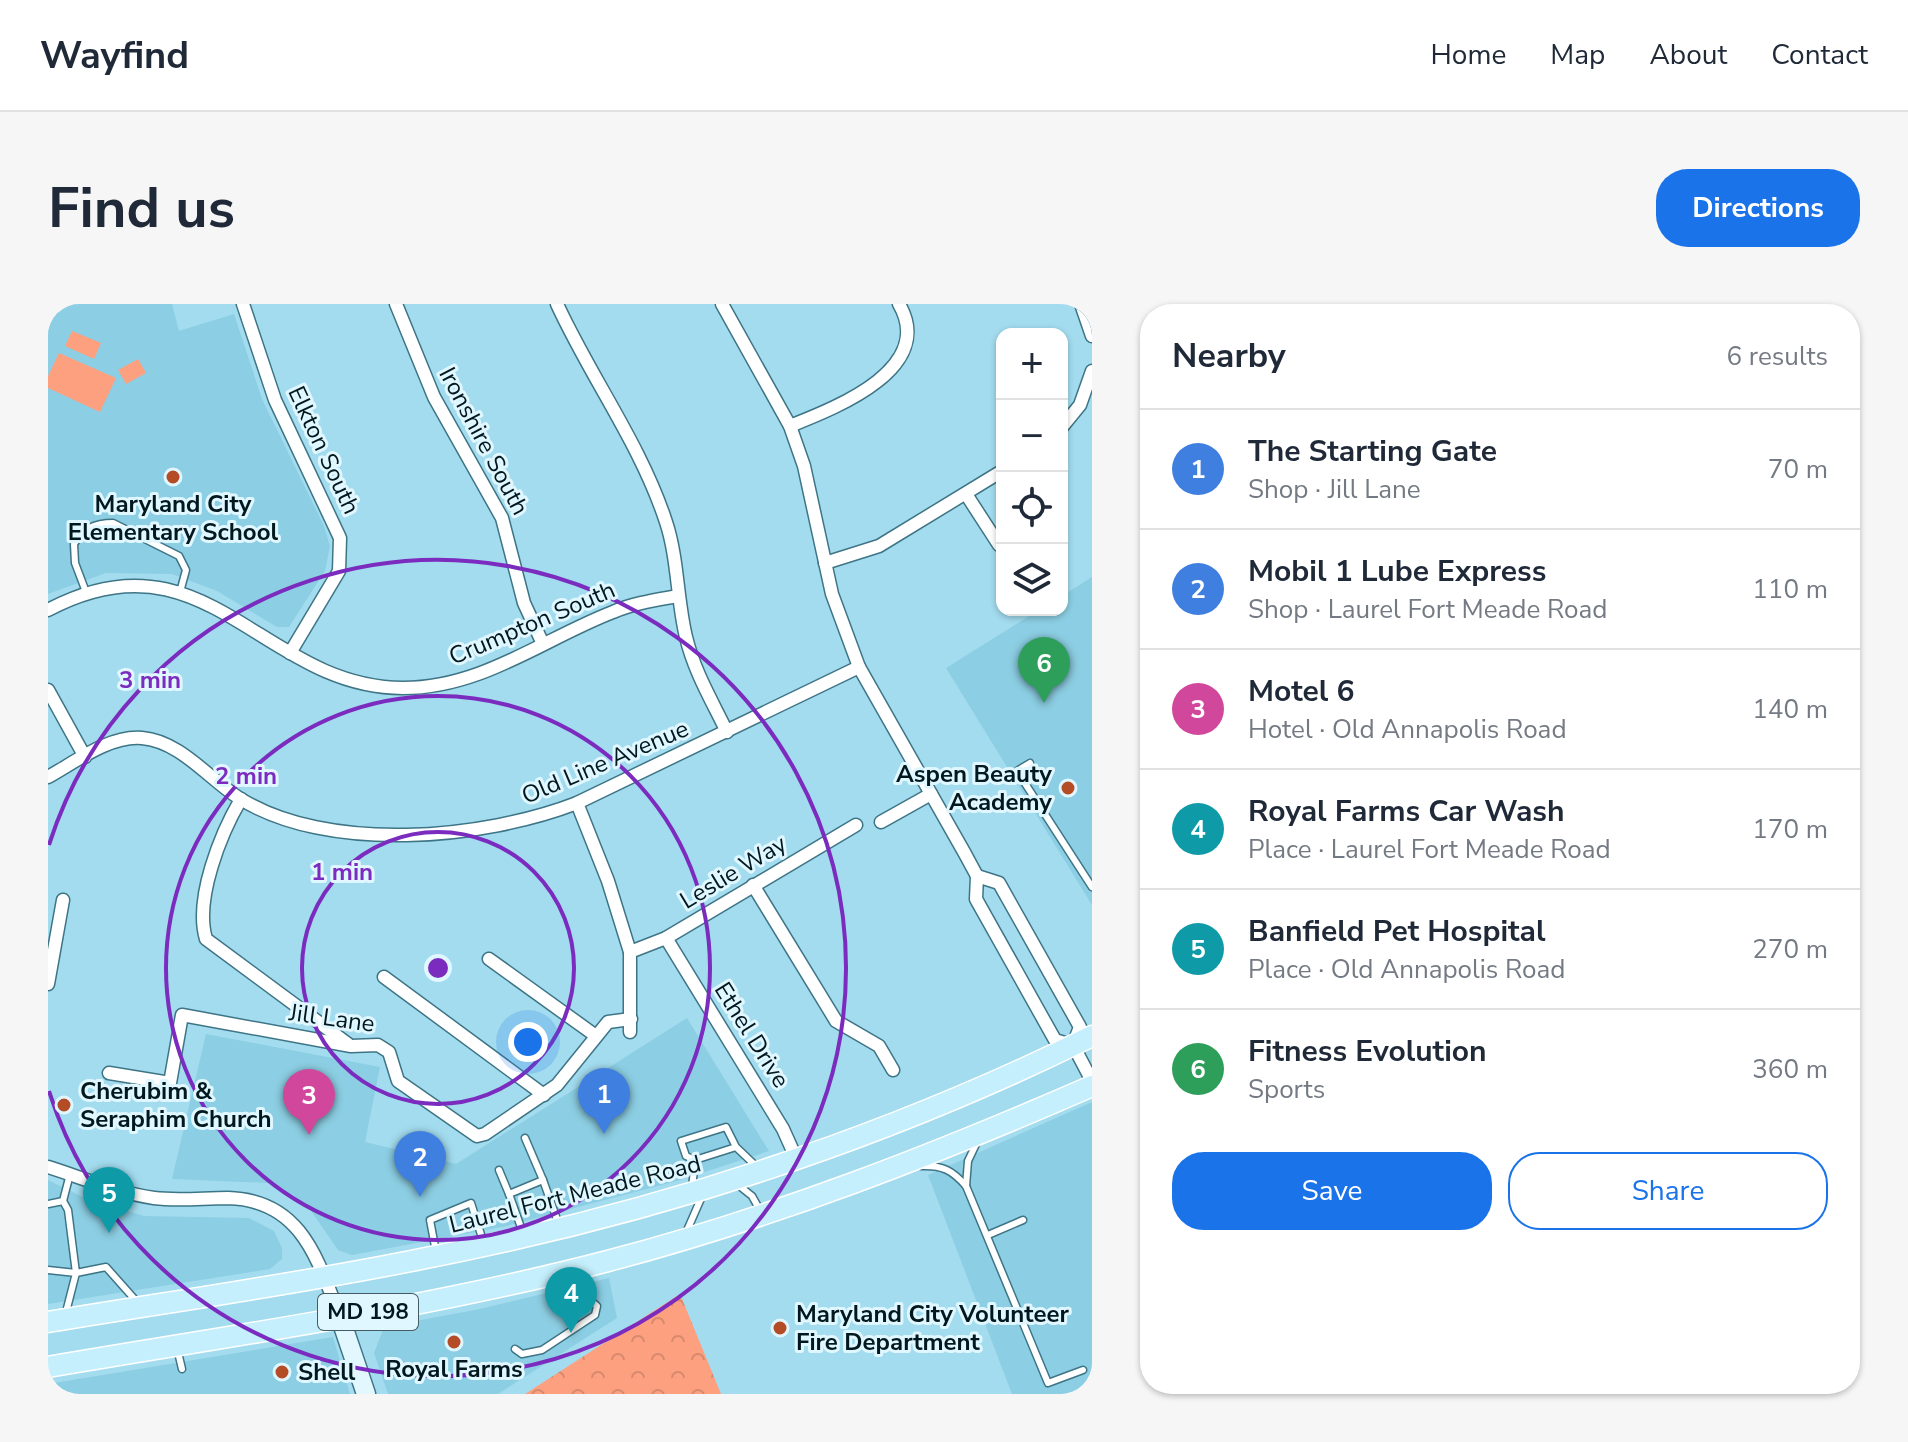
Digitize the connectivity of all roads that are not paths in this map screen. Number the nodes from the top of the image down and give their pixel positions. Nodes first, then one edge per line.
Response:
1 (243, 304) edge
2 (396, 304) edge
3 (557, 304) edge
4 (722, 304) edge
5 (899, 304) edge
6 (1081, 304) edge
7 (1092, 336) edge
8 (1092, 371) edge
9 (1068, 420) edge
10 (790, 426) junction
11 (1000, 472) edge
12 (966, 494) junction
13 (998, 544) edge
14 (825, 563) junction
15 (86, 592) junction
16 (180, 592) junction
17 (678, 596) junction
18 (48, 610) edge
19 (543, 644) junction
20 (290, 653) junction
21 (859, 667) junction
22 (48, 690) edge
23 (727, 732) junction
24 (85, 757) junction
25 (1030, 763) dead end
26 (48, 777) edge
27 (931, 794) junction
28 (241, 799) junction
29 (577, 803) junction
30 (881, 822) dead end
31 (856, 825) dead end
32 (977, 876) junction
33 (753, 885) junction
34 (1092, 887) edge
35 (63, 900) dead end
36 (666, 938) junction
37 (630, 952) junction
38 (50, 958) edge
39 (489, 959) dead end
40 (384, 977) dead end
41 (48, 984) edge
42 (596, 1036) junction
43 (1083, 1041) edge
44 (351, 1046) junction
45 (893, 1070) dead end
46 (109, 1073) dead end
47 (1092, 1083) edge
48 (544, 1095) junction
49 (982, 1134) junction
50 (525, 1138) dead end
51 (736, 1147) junction
52 (796, 1158) junction
53 (695, 1160) junction
54 (901, 1166) junction
55 (48, 1167) edge
56 (499, 1170) dead end
57 (761, 1170) junction
58 (70, 1174) junction
59 (543, 1180) junction
60 (732, 1180) junction
61 (966, 1186) junction
62 (699, 1190) junction
63 (509, 1194) junction
64 (63, 1201) junction
65 (48, 1204) edge
66 (763, 1215) junction
67 (1023, 1220) dead end
68 (560, 1228) junction
69 (988, 1235) junction
70 (524, 1237) junction
71 (683, 1239) junction
72 (485, 1246) junction
73 (437, 1256) junction
74 (48, 1270) edge
75 (76, 1273) junction
76 (324, 1276) junction
77 (577, 1298) dead end
78 (141, 1306) junction
79 (340, 1317) junction
80 (56, 1320) edge
81 (176, 1345) junction
82 (515, 1349) dead end
83 (48, 1367) edge
84 (182, 1369) dead end
85 (1083, 1370) dead end
86 (1048, 1383) junction
87 (366, 1394) edge
88 (1053, 1394) edge

1 - 20 street, Elkton South
2 - 19 street, Ironshire South
3 - 17 street
4 - 10 street
5 - 10 street
6 - 7 street
8 - 9 street
10 - 14 street
11 - 12 street
12 - 13 street
12 - 14 street
14 - 21 street
15 - 16 street, Crumpton South
15 - 16 lane
15 - 18 street, Crumpton South
16 - 20 street, Crumpton South
17 - 19 street, Crumpton South
17 - 23 street
19 - 20 street, Crumpton South
21 - 23 street, Old Line Avenue
21 - 27 street
22 - 24 street
23 - 29 street, Old Line Avenue
24 - 26 street, Old Line Avenue
24 - 28 street, Old Line Avenue
25 - 34 lane
27 - 30 street
27 - 32 street
28 - 29 street, Old Line Avenue
28 - 44 street
29 - 37 street, Jill Lane
31 - 33 street, Leslie Way
32 - 43 street
32 - 43 street
33 - 36 street, Leslie Way
33 - 45 street
35 - 38 street
36 - 37 street, Leslie Way
36 - 52 street, Ethel Drive
37 - 42 street, Jill Lane
38 - 41 street
39 - 42 street
40 - 48 street
42 - 48 street, Jill Lane
43 - 47 street
43 - 52 main road, Laurel Fort Meade Road / MD 198
44 - 46 street, Jill Lane
44 - 48 street, Jill Lane
47 - 49 main road, MD 198
49 - 54 main road, MD 198
49 - 61 lane
50 - 59 lane
51 - 53 lane
51 - 53 lane
51 - 57 lane
52 - 57 main road, Laurel Fort Meade Road / MD 198
53 - 62 lane
54 - 61 lane
54 - 66 main road, MD 198
55 - 58 street
56 - 63 lane
57 - 60 main road, Laurel Fort Meade Road / MD 198
58 - 64 lane
58 - 76 street
59 - 63 lane
59 - 68 lane
60 - 62 main road, Laurel Fort Meade Road / MD 198
60 - 66 lane
61 - 69 lane
62 - 68 main road, Laurel Fort Meade Road / MD 198
62 - 71 lane
63 - 70 lane
64 - 65 lane
64 - 75 lane
66 - 71 main road, MD 198
67 - 69 lane
68 - 70 main road, Laurel Fort Meade Road / MD 198
69 - 86 lane
70 - 72 main road, Laurel Fort Meade Road / MD 198
71 - 79 main road, MD 198
72 - 73 main road, Laurel Fort Meade Road / MD 198
72 - 73 lane
73 - 76 main road, Laurel Fort Meade Road / MD 198
74 - 75 lane
75 - 78 lane
75 - 80 lane
76 - 78 main road, Laurel Fort Meade Road / MD 198
76 - 79 street
77 - 82 lane
78 - 80 main road, Laurel Fort Meade Road / MD 198
79 - 81 main road, MD 198
79 - 87 street
81 - 83 main road, MD 198
81 - 84 lane
85 - 86 lane
86 - 88 lane

